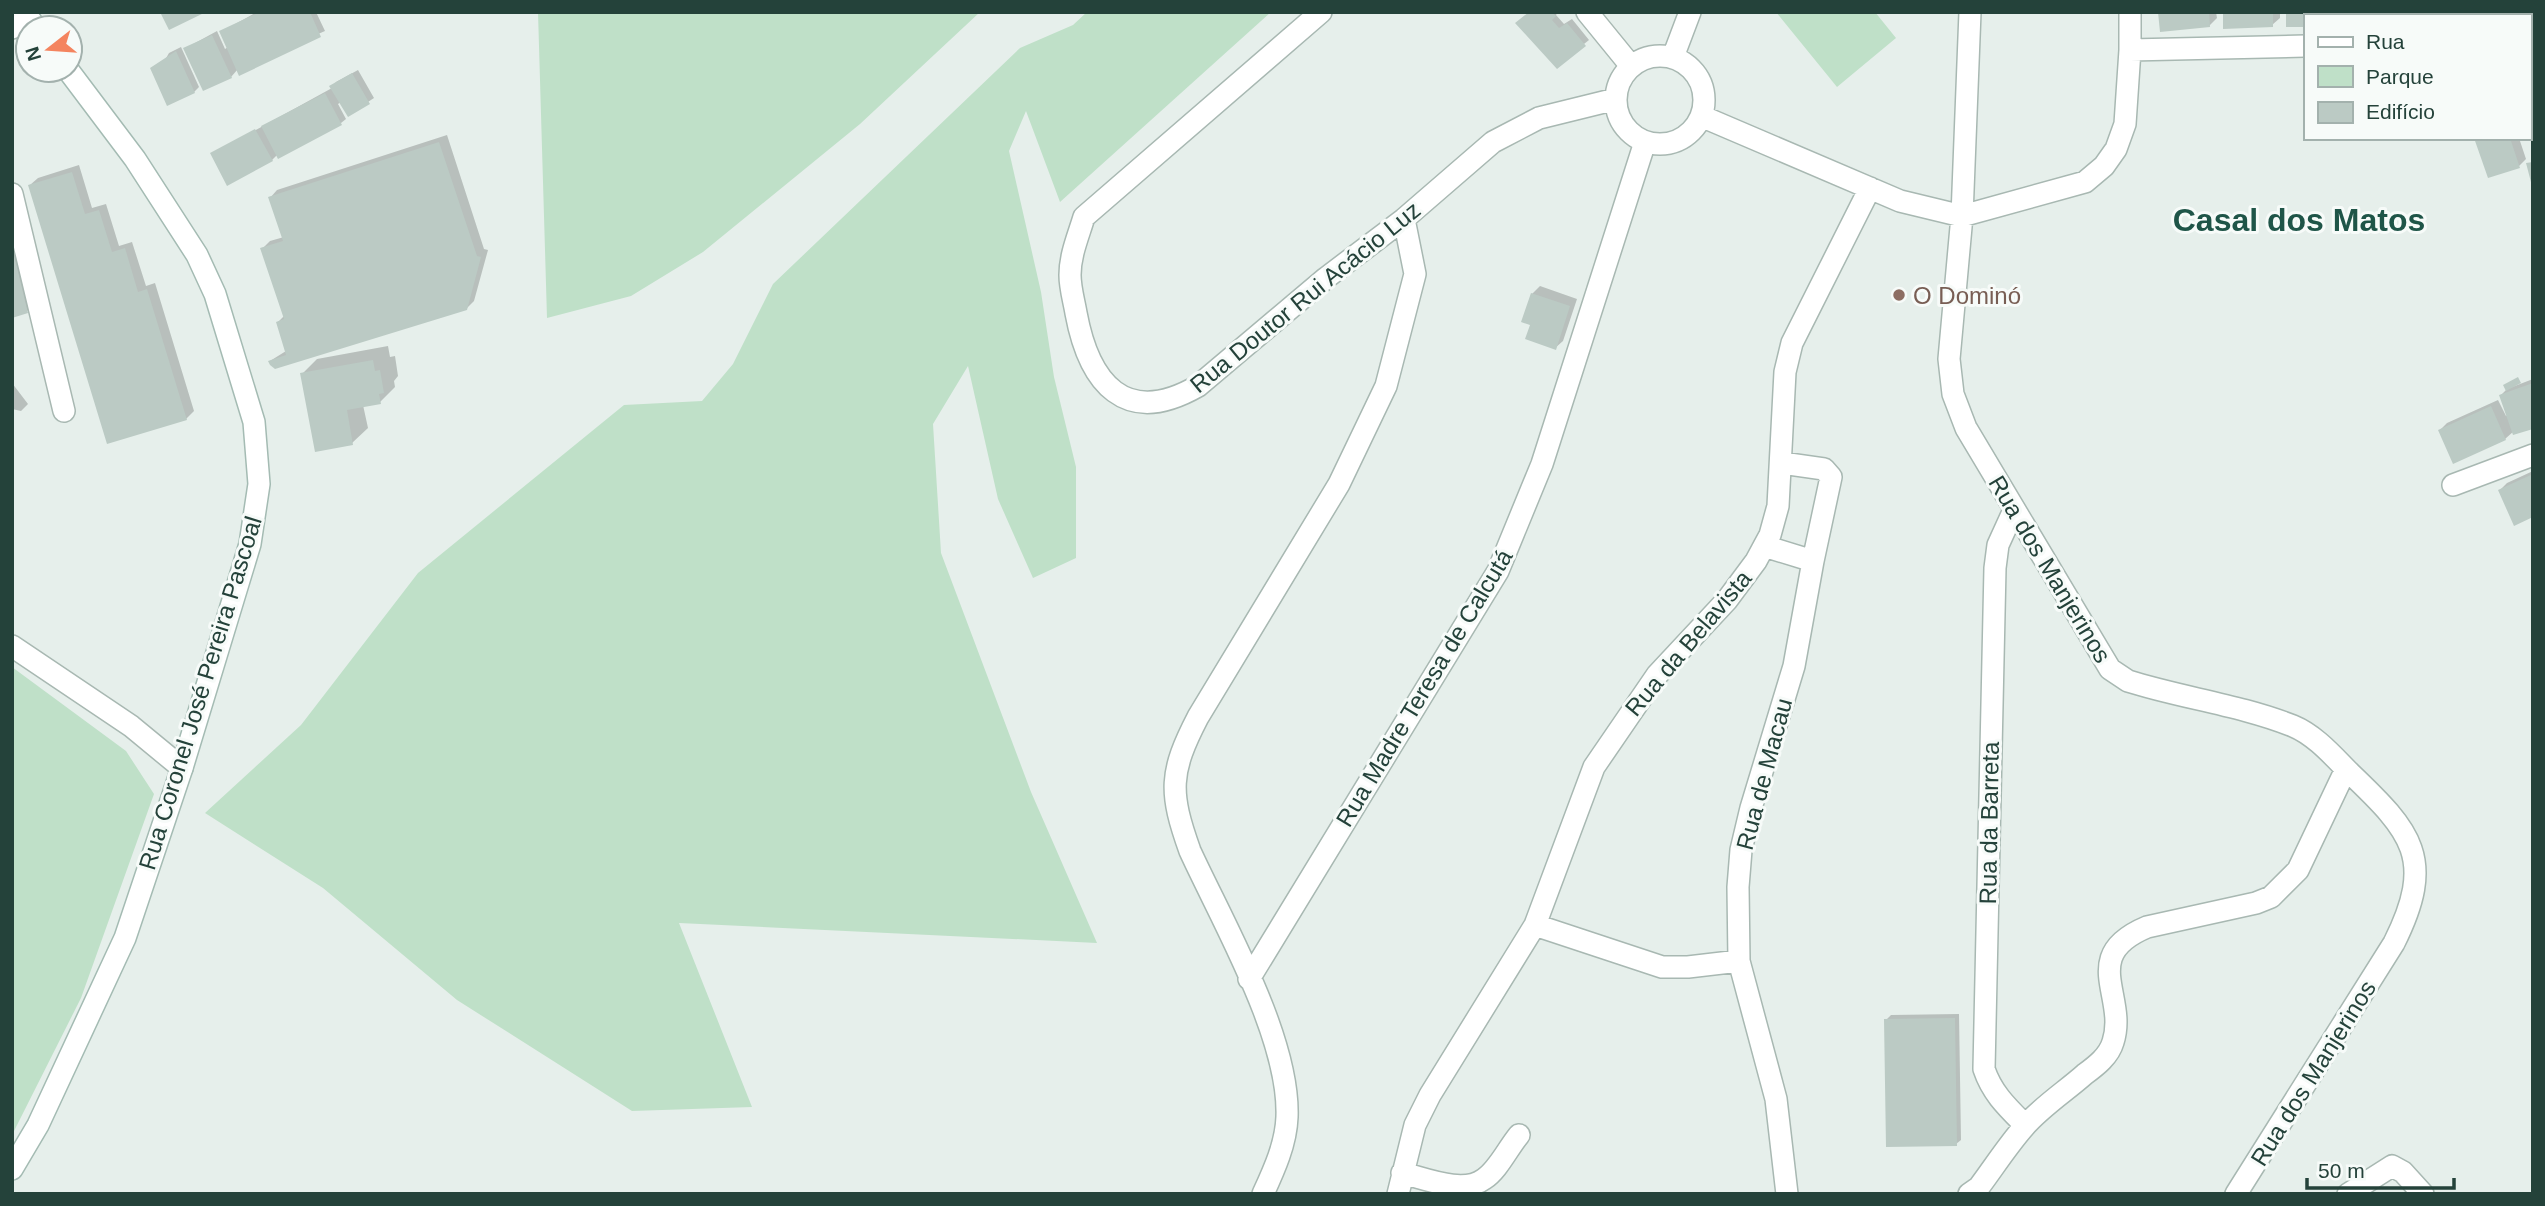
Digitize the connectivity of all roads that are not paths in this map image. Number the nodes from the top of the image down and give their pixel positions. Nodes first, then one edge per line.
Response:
1 (1321, 12) edge
2 (1587, 12) edge
3 (1690, 12) edge
4 (1970, 12) edge
5 (2130, 12) edge
6 (2304, 46) edge
7 (2130, 50) junction
8 (1673, 57) junction
9 (1630, 66) junction
10 (79, 84) edge
11 (1616, 99) junction
12 (1701, 116) junction
13 (1645, 142) junction
14 (1870, 188) junction
15 (12, 194) edge
16 (1962, 216) junction
17 (1405, 219) junction
18 (64, 411) dead end
19 (2533, 455) edge
20 (1782, 463) junction
21 (2452, 485) dead end
22 (2014, 510) junction
23 (1764, 546) junction
24 (1813, 561) junction
25 (12, 646) edge
26 (182, 768) junction
27 (2346, 769) junction
28 (1535, 925) junction
29 (1739, 961) junction
30 (1249, 979) junction
31 (2025, 1125) junction
32 (1518, 1135) dead end
33 (12, 1169) edge
34 (1402, 1172) junction
35 (1263, 1194) edge
36 (1398, 1194) edge
37 (1787, 1194) edge
38 (1969, 1194) edge
39 (2236, 1194) edge
40 (2348, 1194) edge
41 (2423, 1194) edge

1 - 17 street, Rua Doutor Rui Acácio Luz
2 - 9 street
3 - 8 street
4 - 16 street, Rua dos Manjerinos
5 - 7 street
6 - 7 street
7 - 16 street
8 - 9 street
8 - 12 street
9 - 11 street
10 - 26 street, Rua Coronel José Pereira Pascoal
11 - 13 street
11 - 17 street, Rua Doutor Rui Acácio Luz
12 - 13 street
12 - 14 street
13 - 30 street, Rua Madre Teresa de Calcutá
14 - 16 street
14 - 20 street, Rua da Belavista
15 - 18 street
16 - 22 street, Rua dos Manjerinos
17 - 30 street
19 - 21 street
20 - 23 street, Rua da Belavista
20 - 24 street, Rua de Macau
22 - 27 street, Rua dos Manjerinos
22 - 31 street, Rua da Barreta
23 - 24 street
23 - 28 street, Rua da Belavista
24 - 29 street, Rua de Macau
25 - 26 street
26 - 33 street, Rua Coronel José Pereira Pascoal
27 - 31 street
27 - 39 street, Rua dos Manjerinos
28 - 29 street
28 - 34 street, Rua da Belavista
29 - 37 street, Rua de Macau
30 - 35 street
31 - 38 street
32 - 34 street
34 - 36 street, Rua da Belavista
40 - 41 street

